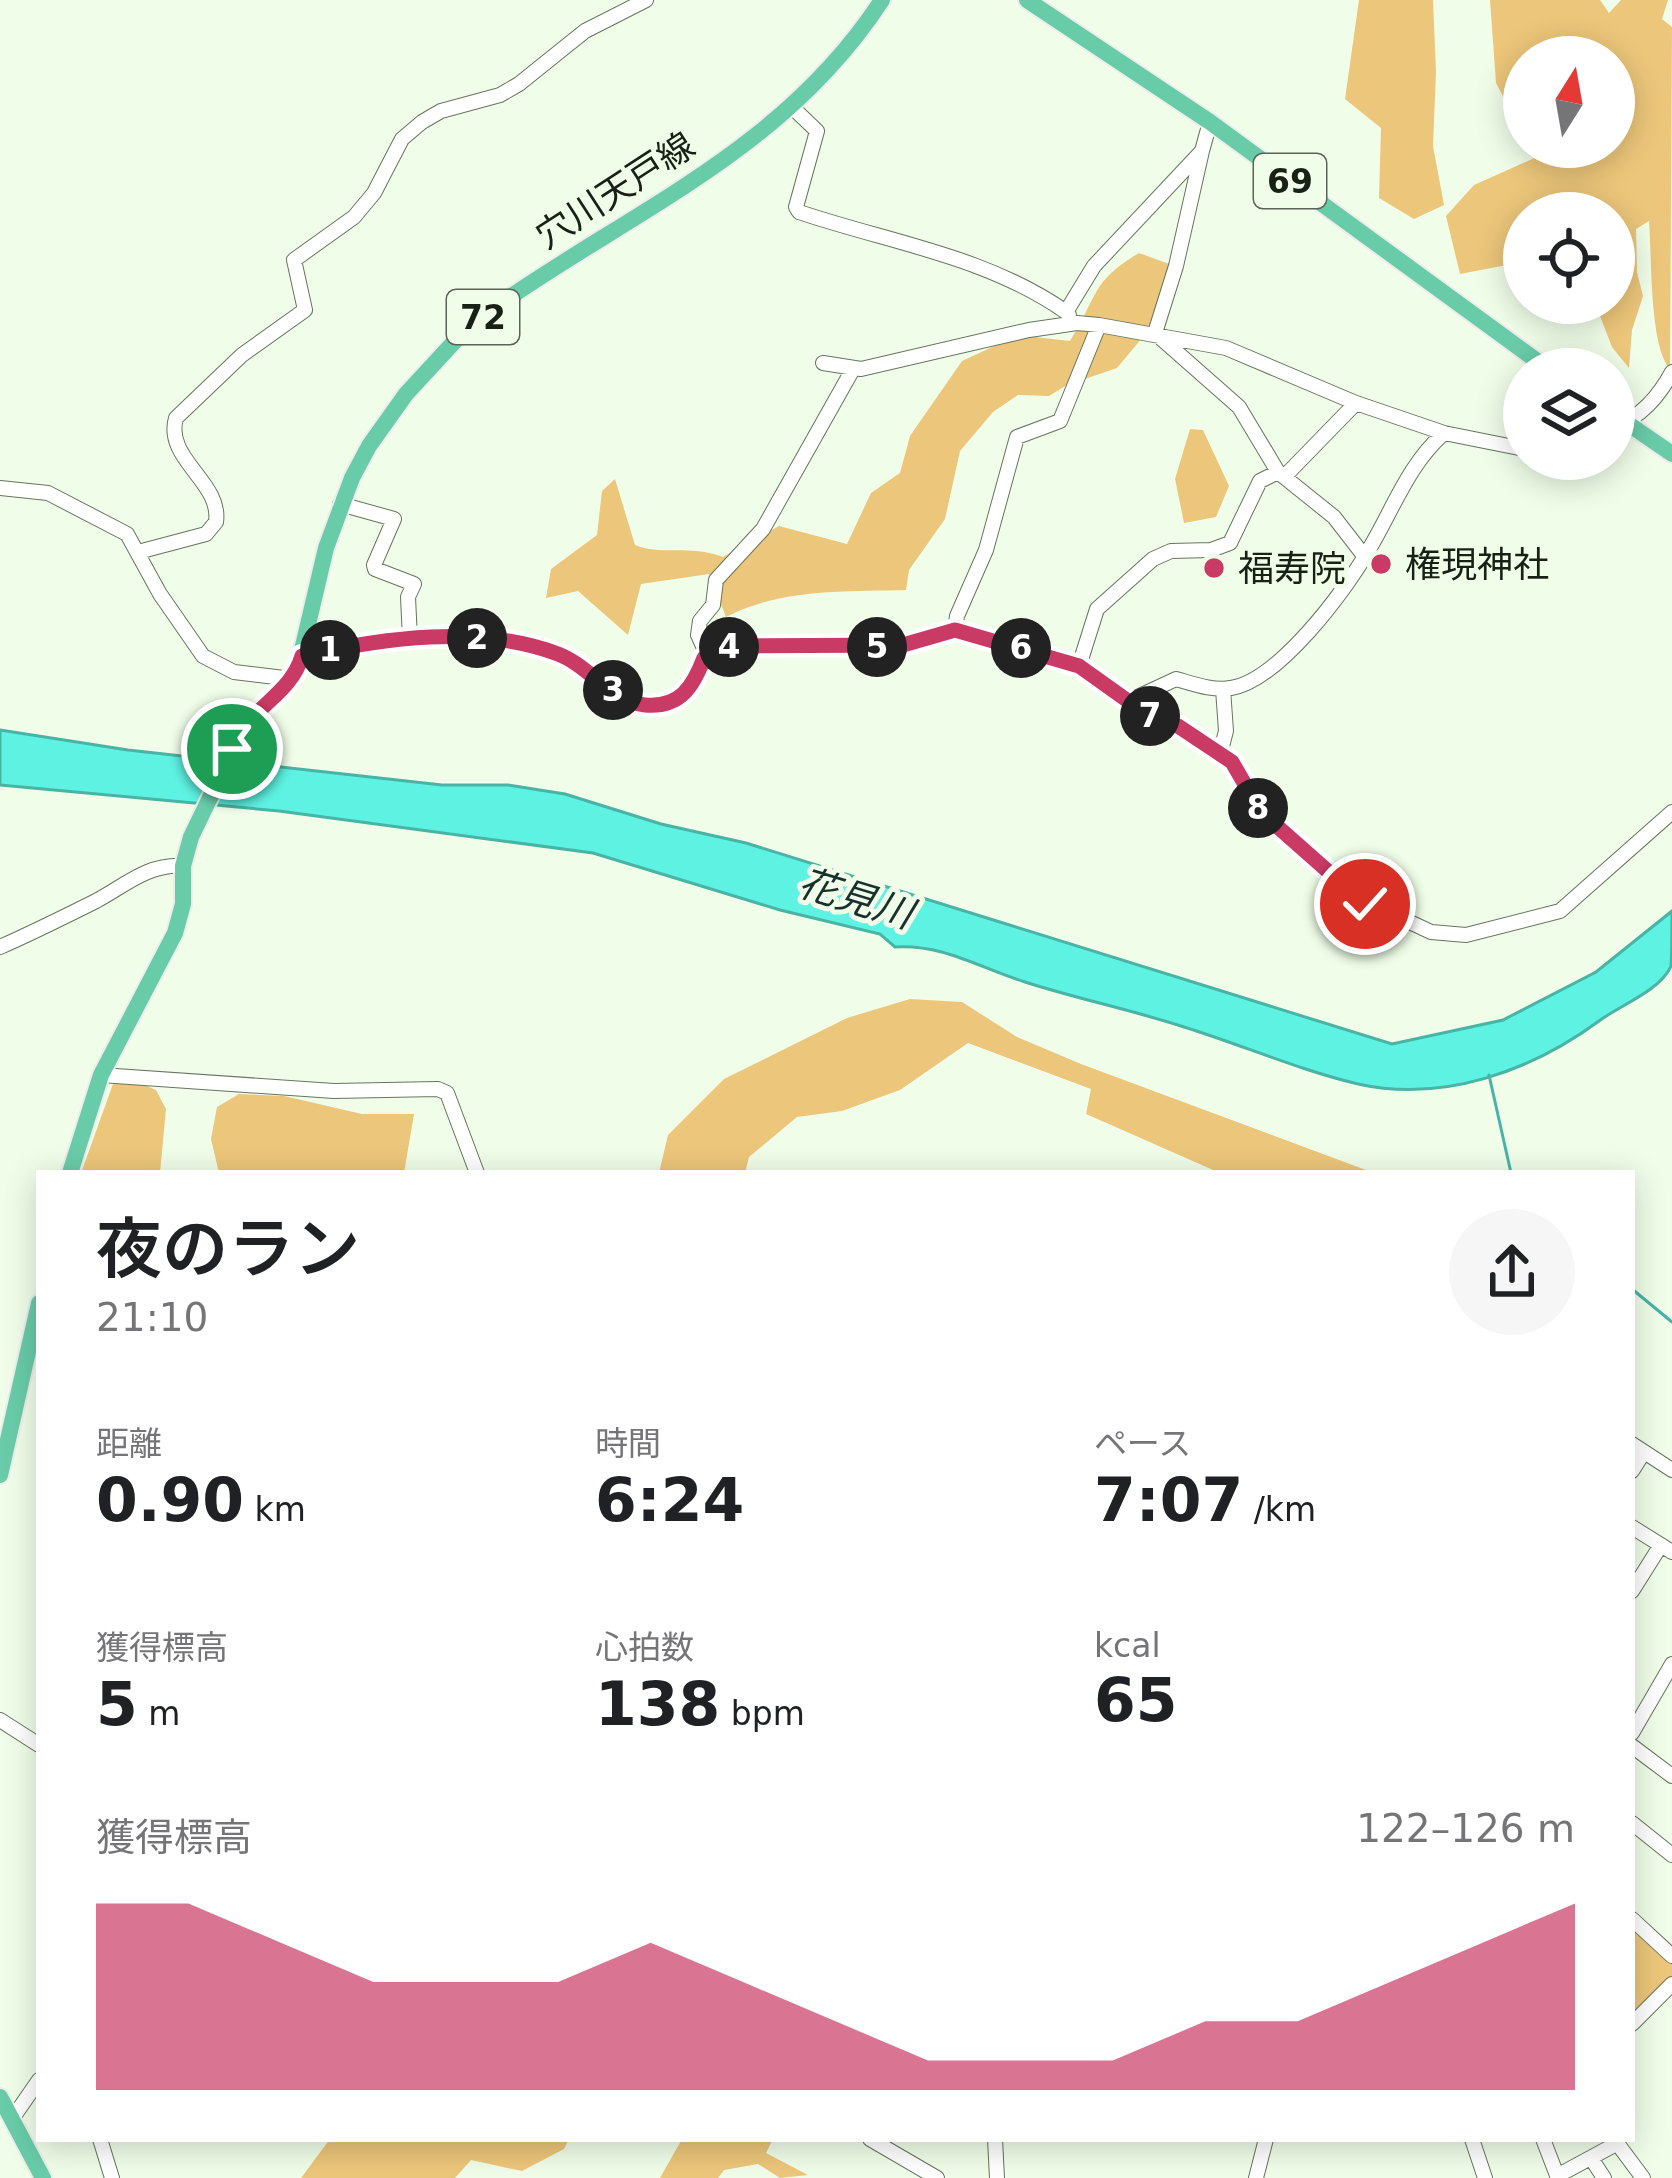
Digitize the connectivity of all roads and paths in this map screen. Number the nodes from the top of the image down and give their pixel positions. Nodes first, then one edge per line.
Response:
1 (646, 0) edge
2 (881, 0) edge
3 (1027, 0) edge
4 (793, 107) junction
5 (1210, 122) junction
6 (1202, 151) junction
7 (1072, 318) junction
8 (1100, 325) junction
9 (1155, 333) junction
10 (1519, 348) edge
11 (824, 363) dead end
12 (853, 369) junction
13 (1672, 372) edge
14 (1356, 403) junction
15 (1635, 409) edge
16 (1635, 431) edge
17 (1444, 434) junction
18 (1503, 445) edge
19 (1672, 454) edge
20 (1281, 475) junction
21 (0, 488) edge
22 (340, 504) junction
23 (138, 552) junction
24 (1365, 557) junction
25 (955, 630) junction
26 (410, 639) junction
27 (707, 655) junction
28 (302, 656) junction
29 (1079, 666) junction
30 (292, 679) junction
31 (1222, 688) junction
32 (1132, 700) junction
33 (1220, 754) junction
34 (1672, 812) edge
35 (183, 866) junction
36 (0, 947) edge
37 (101, 1075) junction
38 (71, 1170) edge
39 (476, 1170) edge
40 (36, 1316) edge
41 (1638, 1448) edge
42 (1672, 1470) edge
43 (0, 1475) edge
44 (1635, 1528) edge
45 (1666, 1549) edge
46 (1635, 1587) edge
47 (1672, 1664) edge
48 (1659, 1685) junction
49 (1672, 1695) edge
50 (0, 1720) edge
51 (1635, 1728) edge
52 (36, 1742) edge
53 (1635, 1748) edge
54 (1672, 1777) edge
55 (1635, 1825) edge
56 (1672, 1855) edge
57 (1635, 1922) edge
58 (1672, 1956) edge
59 (1672, 1984) edge
60 (1635, 2021) edge
61 (36, 2084) edge
62 (0, 2097) edge
63 (9, 2124) edge
64 (101, 2142) edge
65 (875, 2142) edge
66 (994, 2142) edge
67 (1265, 2142) edge
68 (1473, 2142) edge
69 (1544, 2142) edge
70 (1615, 2142) edge
71 (1591, 2158) junction
72 (1558, 2177) edge
73 (43, 2178) edge
74 (112, 2178) edge
75 (937, 2178) edge
76 (997, 2178) edge
77 (1256, 2178) edge
78 (1485, 2178) edge
79 (1604, 2178) edge
80 (1643, 2178) edge

1 - 23 street
2 - 4 main road, 穴川天戸線 / 72
3 - 5 main road, 69
4 - 7 street
4 - 22 main road, 穴川天戸線 / 72
5 - 6 street
5 - 10 main road, 69
6 - 7 street
6 - 9 street
7 - 8 street
7 - 12 street
8 - 9 street
8 - 25 street
9 - 14 street
9 - 20 street
11 - 12 street
12 - 27 street
13 - 15 street
14 - 17 street
14 - 20 street
16 - 19 main road
17 - 18 street
17 - 24 street
20 - 24 street
20 - 29 street
21 - 23 street
22 - 26 street
22 - 28 main road, 穴川天戸線 / 72
23 - 30 street
24 - 31 street
25 - 27 street
25 - 29 street
26 - 27 street
26 - 28 street
28 - 30 main road, 穴川天戸線 / 72
29 - 32 street
30 - 35 main road, 穴川天戸線 / 72
31 - 32 street
31 - 33 street
32 - 33 street
33 - 34 street
35 - 36 street
35 - 37 main road, 72
37 - 38 main road, 72
37 - 39 street
40 - 43 main road
41 - 42 street
44 - 45 street
45 - 46 street
47 - 48 street
48 - 49 street
48 - 51 street
50 - 52 street
53 - 54 street
55 - 56 street
57 - 58 street
59 - 60 street
61 - 63 street
62 - 63 main road
63 - 73 main road
64 - 74 street
65 - 75 street
66 - 76 street
67 - 77 street
68 - 78 street
69 - 72 street
70 - 71 street
70 - 80 street
71 - 72 street
71 - 79 street

